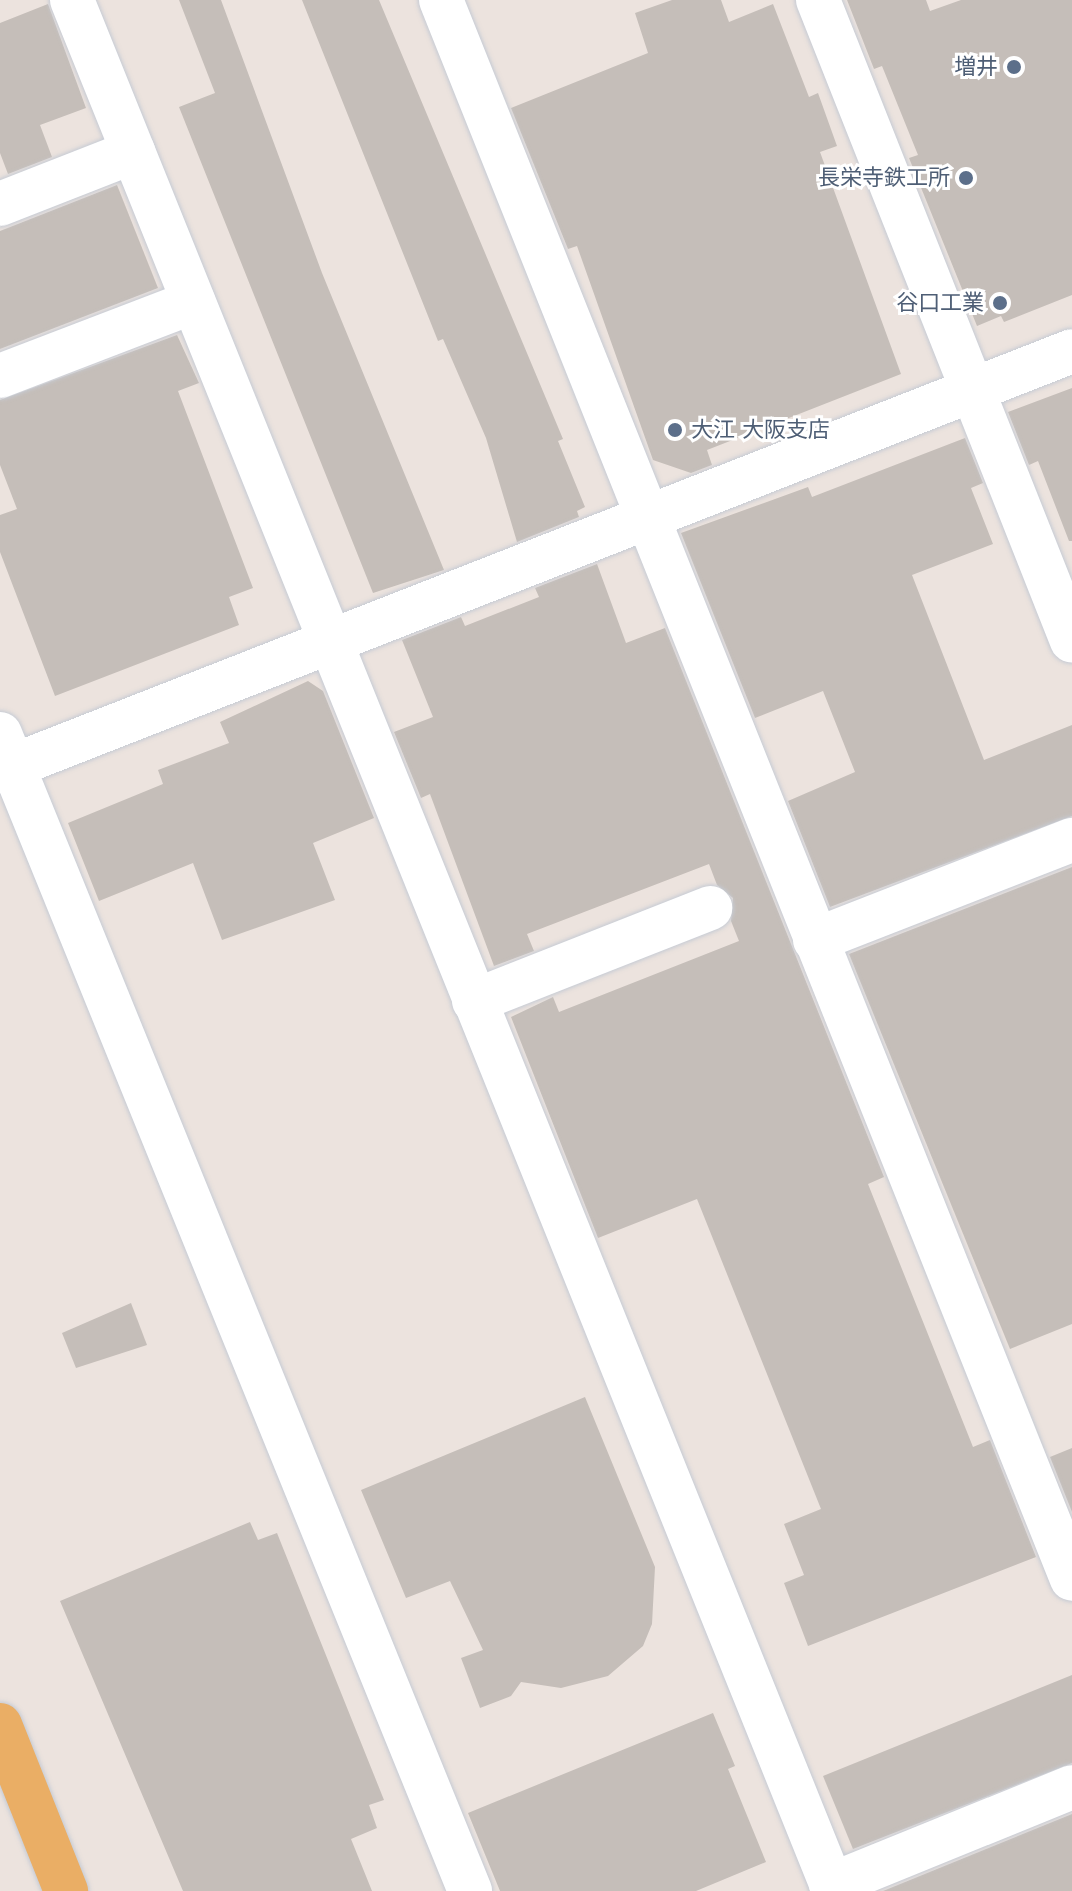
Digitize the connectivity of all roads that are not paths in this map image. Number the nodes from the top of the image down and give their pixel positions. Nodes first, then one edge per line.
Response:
1 (72, 0) edge
2 (441, 0) edge
3 (818, 0) edge
4 (133, 152) junction
5 (0, 204) edge
6 (193, 302) junction
7 (1072, 351) edge
8 (0, 376) edge
9 (977, 391) junction
10 (646, 520) junction
11 (1072, 641) edge
12 (329, 644) junction
13 (4, 757) edge
14 (1072, 840) edge
15 (710, 908) dead end
16 (815, 940) junction
17 (474, 1001) junction
18 (1072, 1579) edge
19 (0, 1725) edge
20 (1072, 1787) edge
21 (833, 1888) edge
22 (66, 1891) edge
23 (470, 1891) edge

1 - 4 street
2 - 10 street
3 - 9 street
4 - 5 street
4 - 6 street
6 - 8 street
6 - 12 street
7 - 9 street
9 - 10 street
9 - 11 street
10 - 12 street
10 - 16 street
12 - 13 street
12 - 17 street
13 - 23 street
14 - 16 street
15 - 17 street
16 - 18 street
17 - 21 street
19 - 22 main road
20 - 21 street

